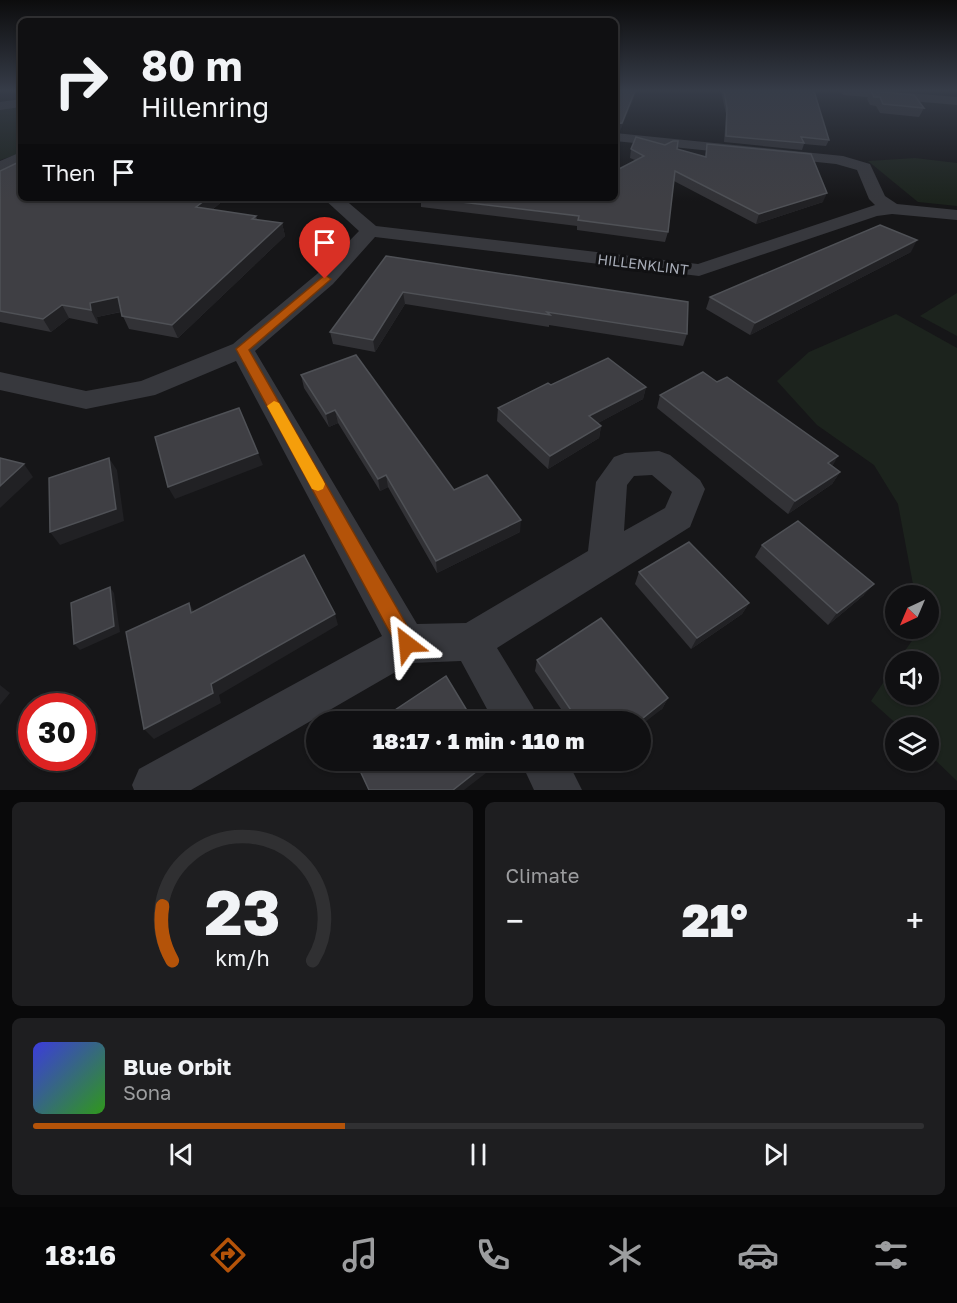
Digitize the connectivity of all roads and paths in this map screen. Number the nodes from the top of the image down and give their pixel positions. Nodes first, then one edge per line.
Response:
1 (618, 137) edge
2 (18, 158) edge
3 (0, 167) edge
4 (335, 201) edge
5 (892, 209) junction
6 (957, 215) edge
7 (370, 231) junction
8 (242, 349) junction
9 (0, 381) edge
10 (604, 560) dead end
11 (471, 642) junction
12 (407, 644) junction
13 (512, 711) edge
14 (548, 771) edge
15 (151, 789) edge
16 (559, 790) edge

1 - 5 street
2 - 3 street
4 - 7 street
5 - 6 street, HILLENKLINT
5 - 7 street, HILLENKLINT
7 - 8 street
8 - 9 street
8 - 12 street
10 - 11 street
11 - 12 street
11 - 13 street
12 - 15 street
14 - 16 street

